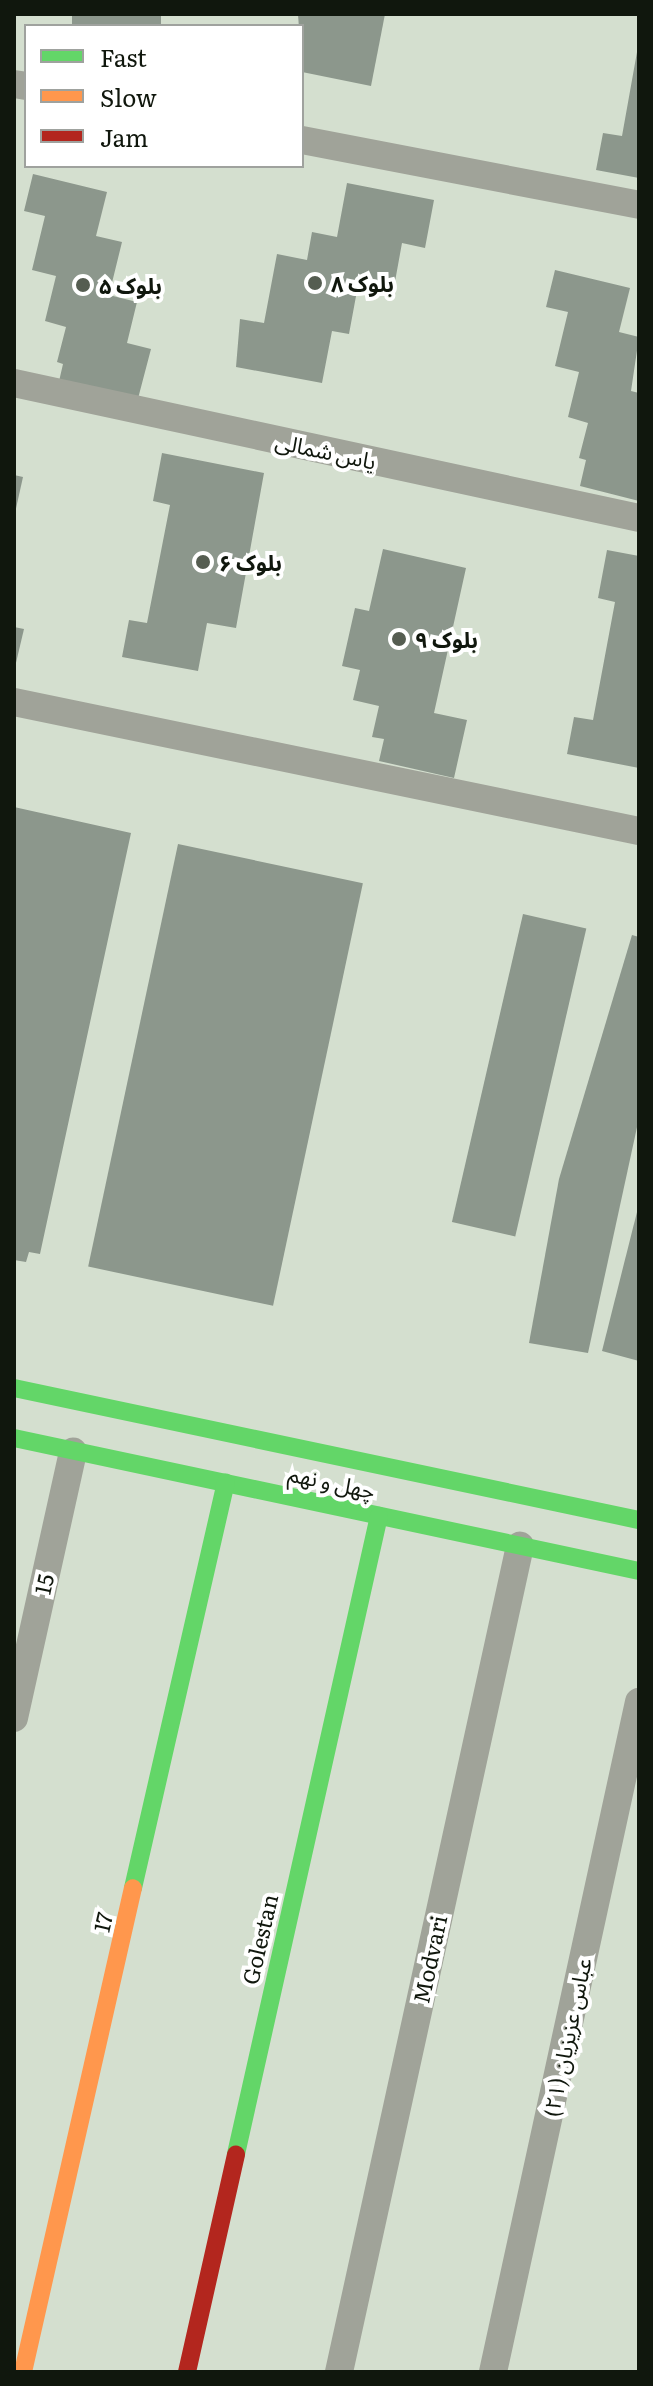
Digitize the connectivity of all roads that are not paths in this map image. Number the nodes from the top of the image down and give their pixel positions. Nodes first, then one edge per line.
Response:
1 (304, 140) edge
2 (639, 205) edge
3 (14, 383) edge
4 (639, 518) edge
5 (14, 702) edge
6 (639, 831) edge
7 (14, 1388) edge
8 (14, 1438) edge
9 (73, 1451) junction
10 (226, 1483) junction
11 (379, 1516) junction
12 (639, 1520) edge
13 (520, 1546) junction
14 (639, 1571) edge
15 (639, 1702) edge
16 (14, 1718) edge
17 (23, 2372) edge
18 (187, 2372) edge
19 (339, 2372) edge
20 (493, 2372) edge

1 - 2 street
3 - 4 street, یاس شمالی
5 - 6 street
7 - 12 street, چهل و نهم
8 - 9 street, چهل و نهم
9 - 10 street, چهل و نهم
9 - 16 street, 15
10 - 11 street, چهل و نهم
10 - 17 street, 17
11 - 13 street, چهل و نهم
11 - 18 street, Golestan
13 - 14 street, چهل و نهم
13 - 19 street, Modvari
15 - 20 street, عباس عزیزیان (۲۱)

